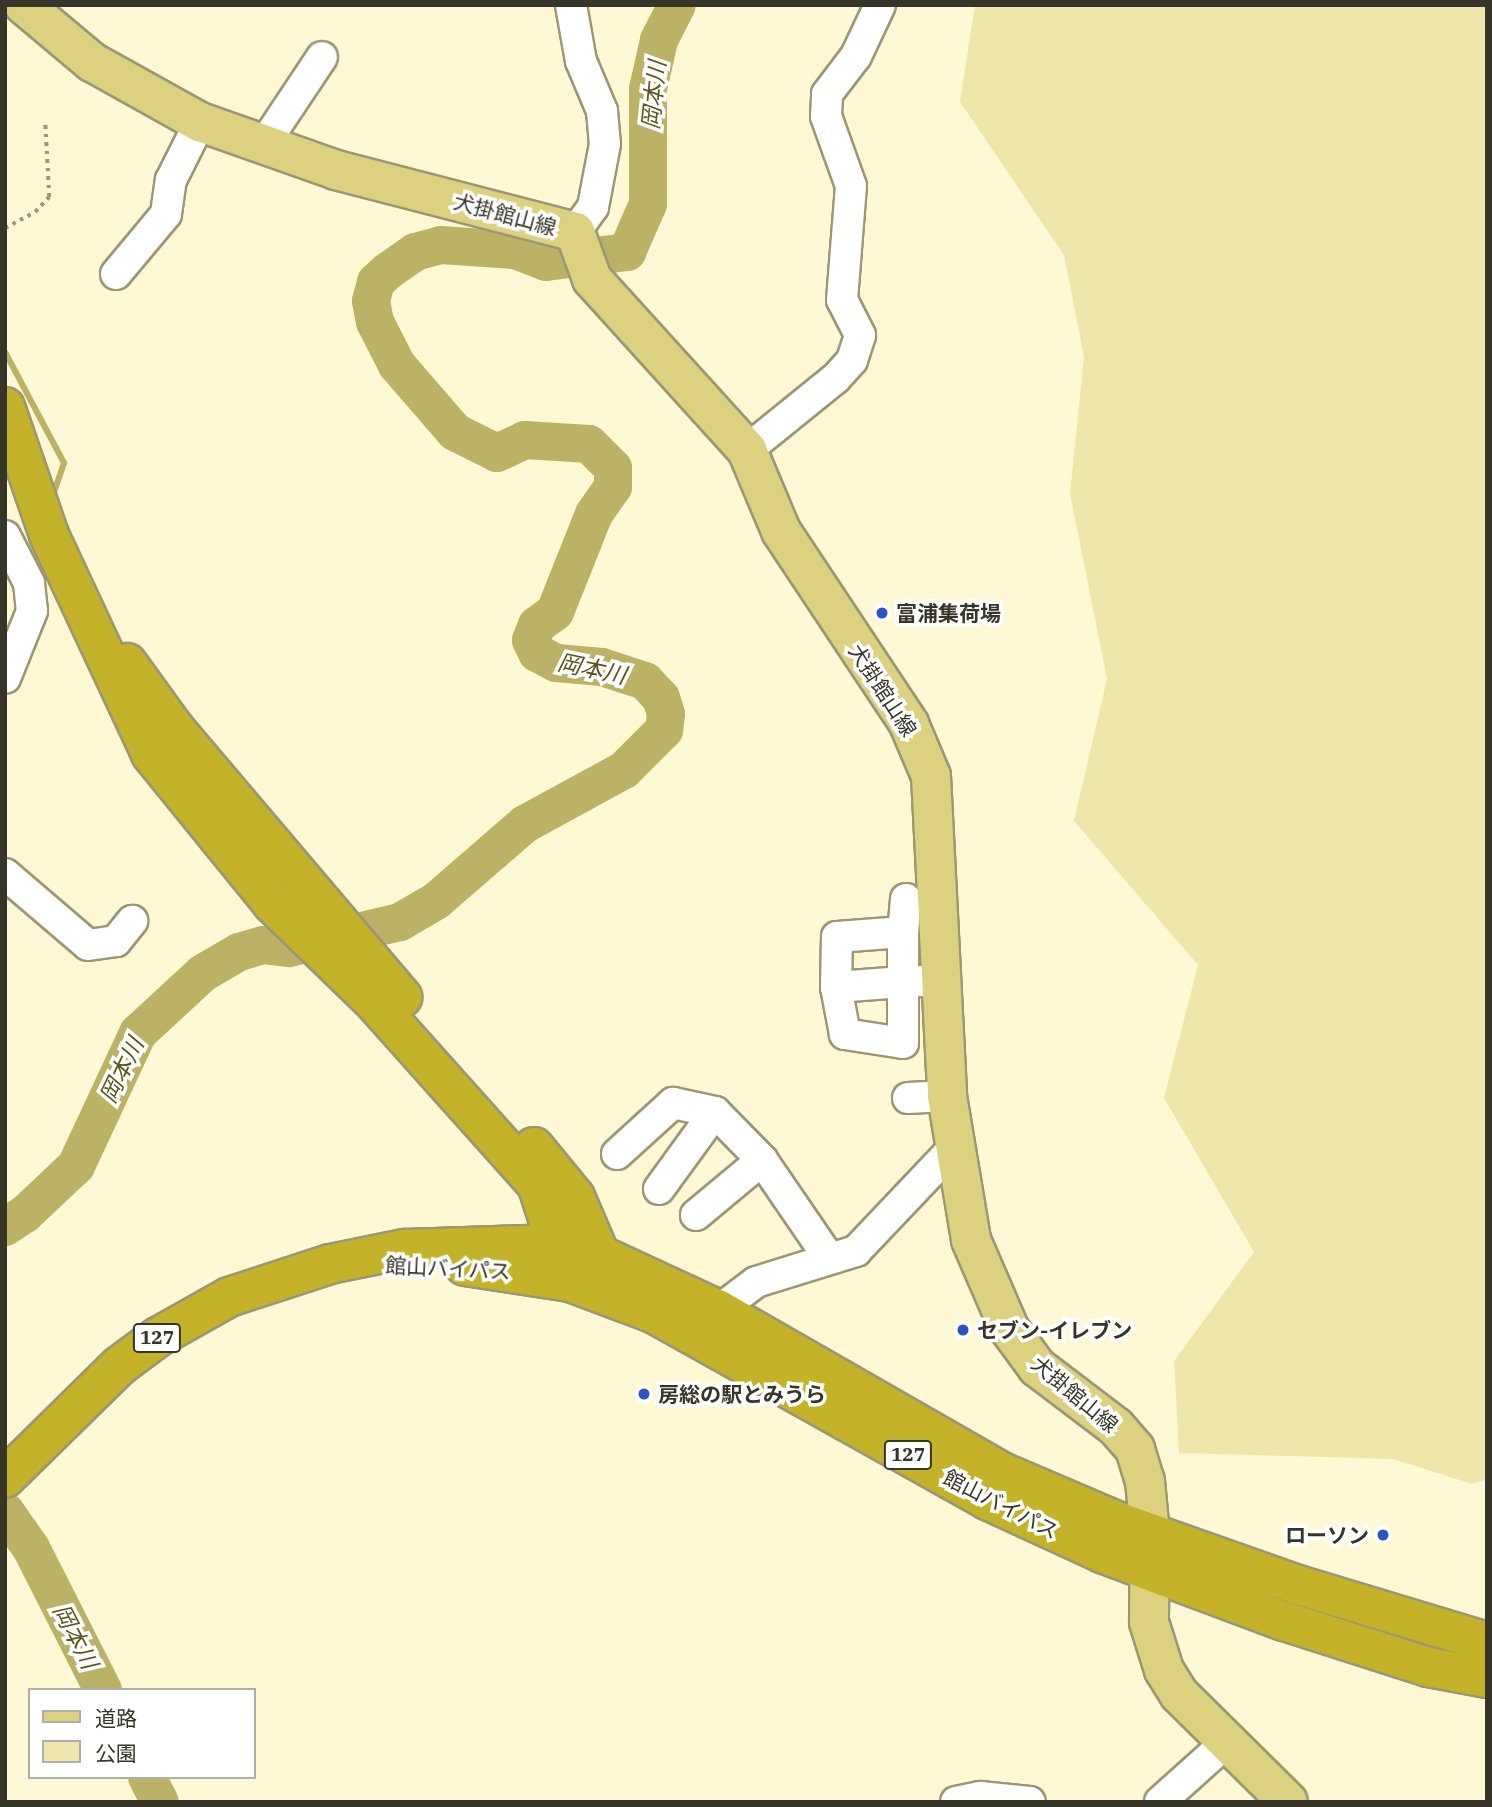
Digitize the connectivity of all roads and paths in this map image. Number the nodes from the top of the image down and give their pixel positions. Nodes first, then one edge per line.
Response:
1 (24, 5) edge
2 (571, 5) edge
3 (880, 5) edge
4 (322, 57) dead end
5 (200, 122) junction
6 (45, 124) dead end
7 (262, 147) junction
8 (5, 228) edge
9 (576, 237) junction
10 (116, 274) dead end
11 (5, 407) edge
12 (747, 450) junction
13 (5, 536) edge
14 (5, 678) edge
15 (5, 874) edge
16 (906, 899) dead end
17 (132, 921) dead end
18 (904, 932) junction
19 (942, 980) junction
20 (903, 982) junction
21 (836, 988) junction
22 (383, 994) junction
23 (947, 1096) junction
24 (908, 1098) dead end
25 (715, 1112) junction
26 (952, 1150) junction
27 (617, 1154) dead end
28 (762, 1160) junction
29 (659, 1189) dead end
30 (696, 1215) dead end
31 (554, 1244) junction
32 (600, 1255) junction
33 (829, 1258) junction
34 (330, 1264) junction
35 (570, 1282) junction
36 (719, 1310) junction
37 (11, 1471) edge
38 (1149, 1551) junction
39 (1487, 1642) edge
40 (1487, 1678) edge
41 (1228, 1741) junction
42 (956, 1802) edge
43 (1030, 1802) edge
44 (1160, 1802) edge
45 (1288, 1802) edge

1 - 5 main road, 犬掛館山線
2 - 9 street
3 - 12 street
4 - 7 street
5 - 7 main road, 犬掛館山線
5 - 10 street
6 - 8 path
7 - 9 main road, 犬掛館山線
9 - 12 main road, 犬掛館山線
11 - 22 highway
12 - 19 main road, 犬掛館山線
13 - 14 street
15 - 17 street
16 - 18 street
18 - 20 street
18 - 21 street
19 - 20 street
19 - 23 main road, 犬掛館山線
20 - 21 street
20 - 21 street
22 - 31 highway
22 - 32 highway
23 - 24 street
23 - 26 main road, 犬掛館山線
25 - 27 street
25 - 28 street
25 - 29 street
26 - 33 street
26 - 38 main road, 犬掛館山線
28 - 30 street
28 - 33 street
31 - 32 highway, 館山バイパス / 127
31 - 34 highway, 館山バイパス / 127
31 - 35 highway
32 - 35 highway
32 - 36 highway, 館山バイパス / 127
33 - 36 street
34 - 35 highway, 館山バイパス / 127
34 - 37 highway, 館山バイパス / 127
35 - 38 highway, 館山バイパス / 127
36 - 38 highway, 館山バイパス / 127
38 - 39 highway, 館山バイパス / 127
38 - 40 highway, 館山バイパス / 127
38 - 41 main road, 犬掛館山線
41 - 44 street
41 - 45 main road, 犬掛館山線
42 - 43 street

